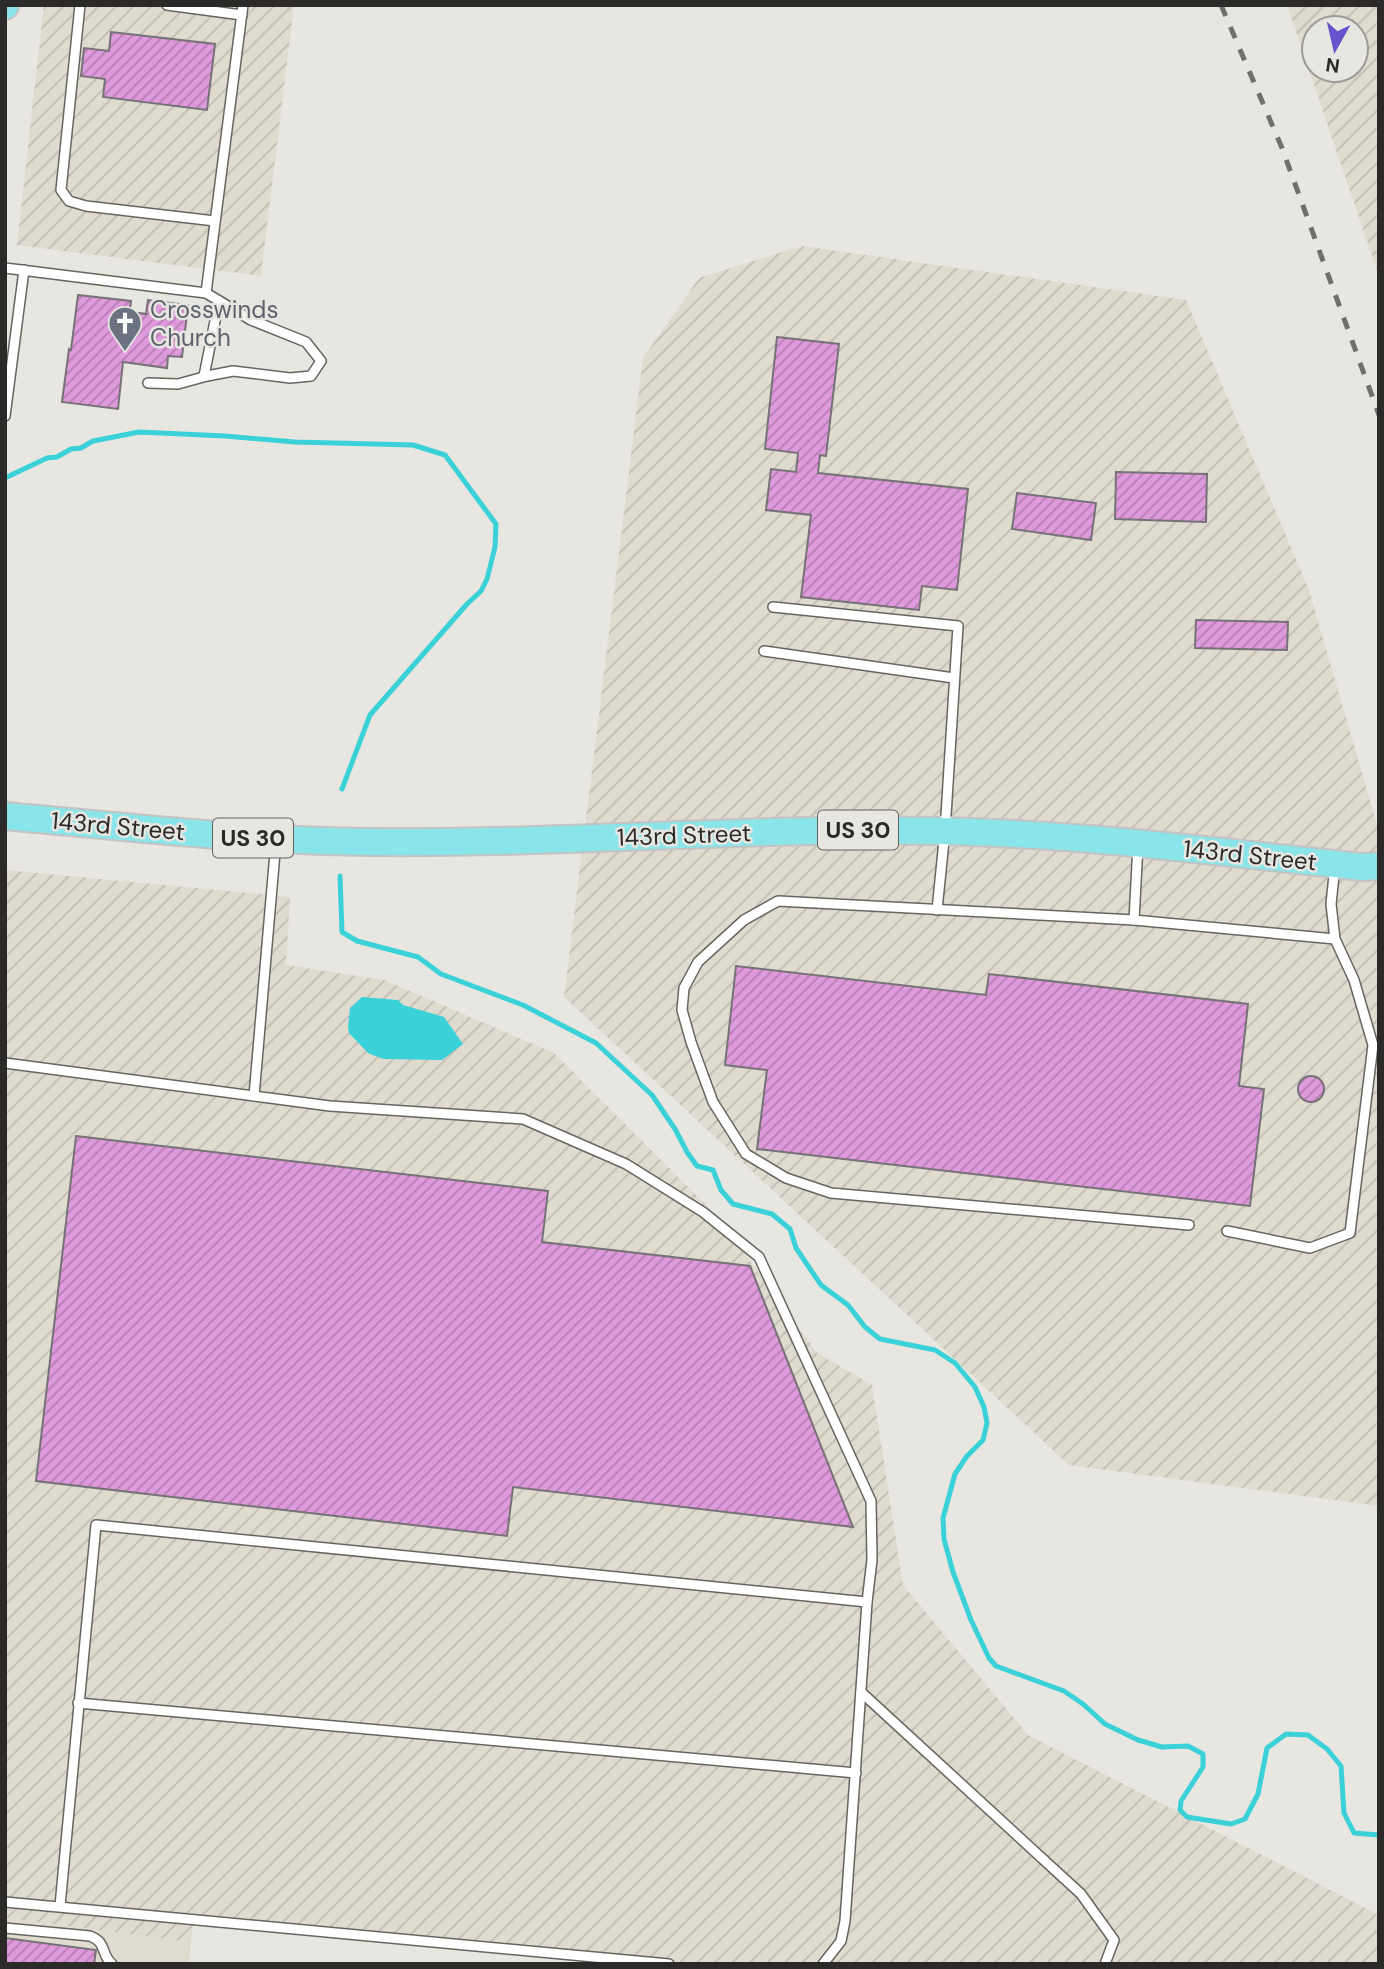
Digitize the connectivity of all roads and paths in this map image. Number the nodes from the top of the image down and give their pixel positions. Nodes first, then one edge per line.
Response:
1 (80, 5) edge
2 (167, 5) edge
3 (242, 10) edge
4 (215, 221) junction
5 (5, 268) edge
6 (24, 270) junction
7 (206, 293) junction
8 (219, 301) junction
9 (204, 376) junction
10 (148, 383) dead end
11 (5, 416) edge
12 (773, 607) dead end
13 (764, 651) dead end
14 (954, 678) junction
15 (5, 816) edge
16 (945, 831) junction
17 (276, 840) junction
18 (1138, 844) junction
19 (1335, 864) junction
20 (1373, 869) edge
21 (937, 910) junction
22 (1134, 920) junction
23 (1335, 939) junction
24 (5, 1063) edge
25 (254, 1096) junction
26 (1189, 1225) dead end
27 (1227, 1231) dead end
28 (867, 1602) junction
29 (861, 1692) junction
30 (78, 1703) junction
31 (856, 1773) junction
32 (5, 1902) edge
33 (60, 1906) junction
34 (5, 1928) edge
35 (108, 1962) edge
36 (669, 1964) edge
37 (822, 1964) edge
38 (1105, 1964) edge

1 - 4 lane
2 - 3 lane
3 - 4 lane
4 - 7 lane
5 - 6 lane
6 - 7 lane
6 - 11 lane
7 - 8 lane
8 - 9 lane
8 - 9 lane
9 - 10 lane
12 - 14 lane
13 - 14 lane
14 - 16 lane
15 - 17 main road, 143rd Street / US 30
16 - 17 main road, 143rd Street / US 30
16 - 18 main road, 143rd Street / US 30
16 - 21 lane
17 - 25 lane
18 - 19 main road, 143rd Street / US 30
18 - 22 lane
19 - 20 main road, 143rd Street / US 30
19 - 23 lane
21 - 22 lane
21 - 26 lane
22 - 23 lane
23 - 27 lane
24 - 25 lane
25 - 28 lane
28 - 29 lane
28 - 30 lane
29 - 31 lane
29 - 38 lane
30 - 31 lane
30 - 33 lane
31 - 37 lane
32 - 33 lane
33 - 36 lane
34 - 35 lane

